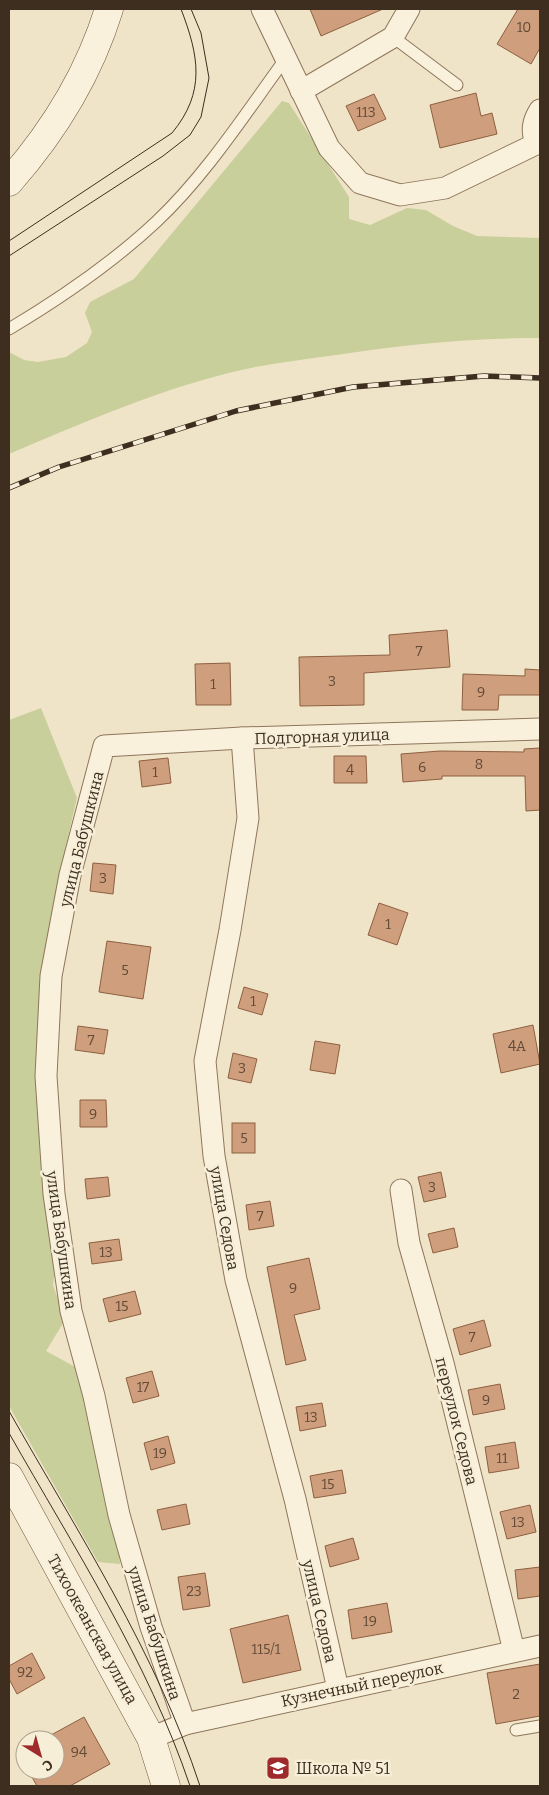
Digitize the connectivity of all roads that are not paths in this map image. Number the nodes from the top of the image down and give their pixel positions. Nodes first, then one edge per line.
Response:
1 (109, 9) edge
2 (262, 9) edge
3 (409, 9) edge
4 (393, 36) junction
5 (286, 58) junction
6 (457, 85) dead end
7 (301, 90) junction
8 (540, 110) edge
9 (538, 142) edge
10 (9, 182) edge
11 (9, 329) edge
12 (540, 729) edge
13 (242, 738) junction
14 (104, 746) joint
15 (401, 1190) dead end
16 (9, 1477) edge
17 (540, 1646) edge
18 (514, 1651) junction
19 (338, 1689) junction
20 (184, 1724) junction
21 (540, 1726) edge
22 (516, 1730) dead end
23 (151, 1738) junction
24 (166, 1786) edge

1 - 10 main road
2 - 5 street
3 - 4 street
4 - 6 lane
4 - 7 street
5 - 7 street
5 - 11 lane
7 - 9 street
8 - 9 street
12 - 13 street, Подгорная улица
13 - 14 street, Подгорная улица
13 - 19 street, улица Седова
14 - 20 street, улица Бабушкина
15 - 18 street, переулок Седова
16 - 23 main road, Тихоокеанская улица
17 - 18 street, Кузнечный переулок
18 - 19 street, Кузнечный переулок
19 - 20 street, Кузнечный переулок
20 - 23 street, Кузнечный переулок
21 - 22 lane
23 - 24 main road, Тихоокеанская улица

